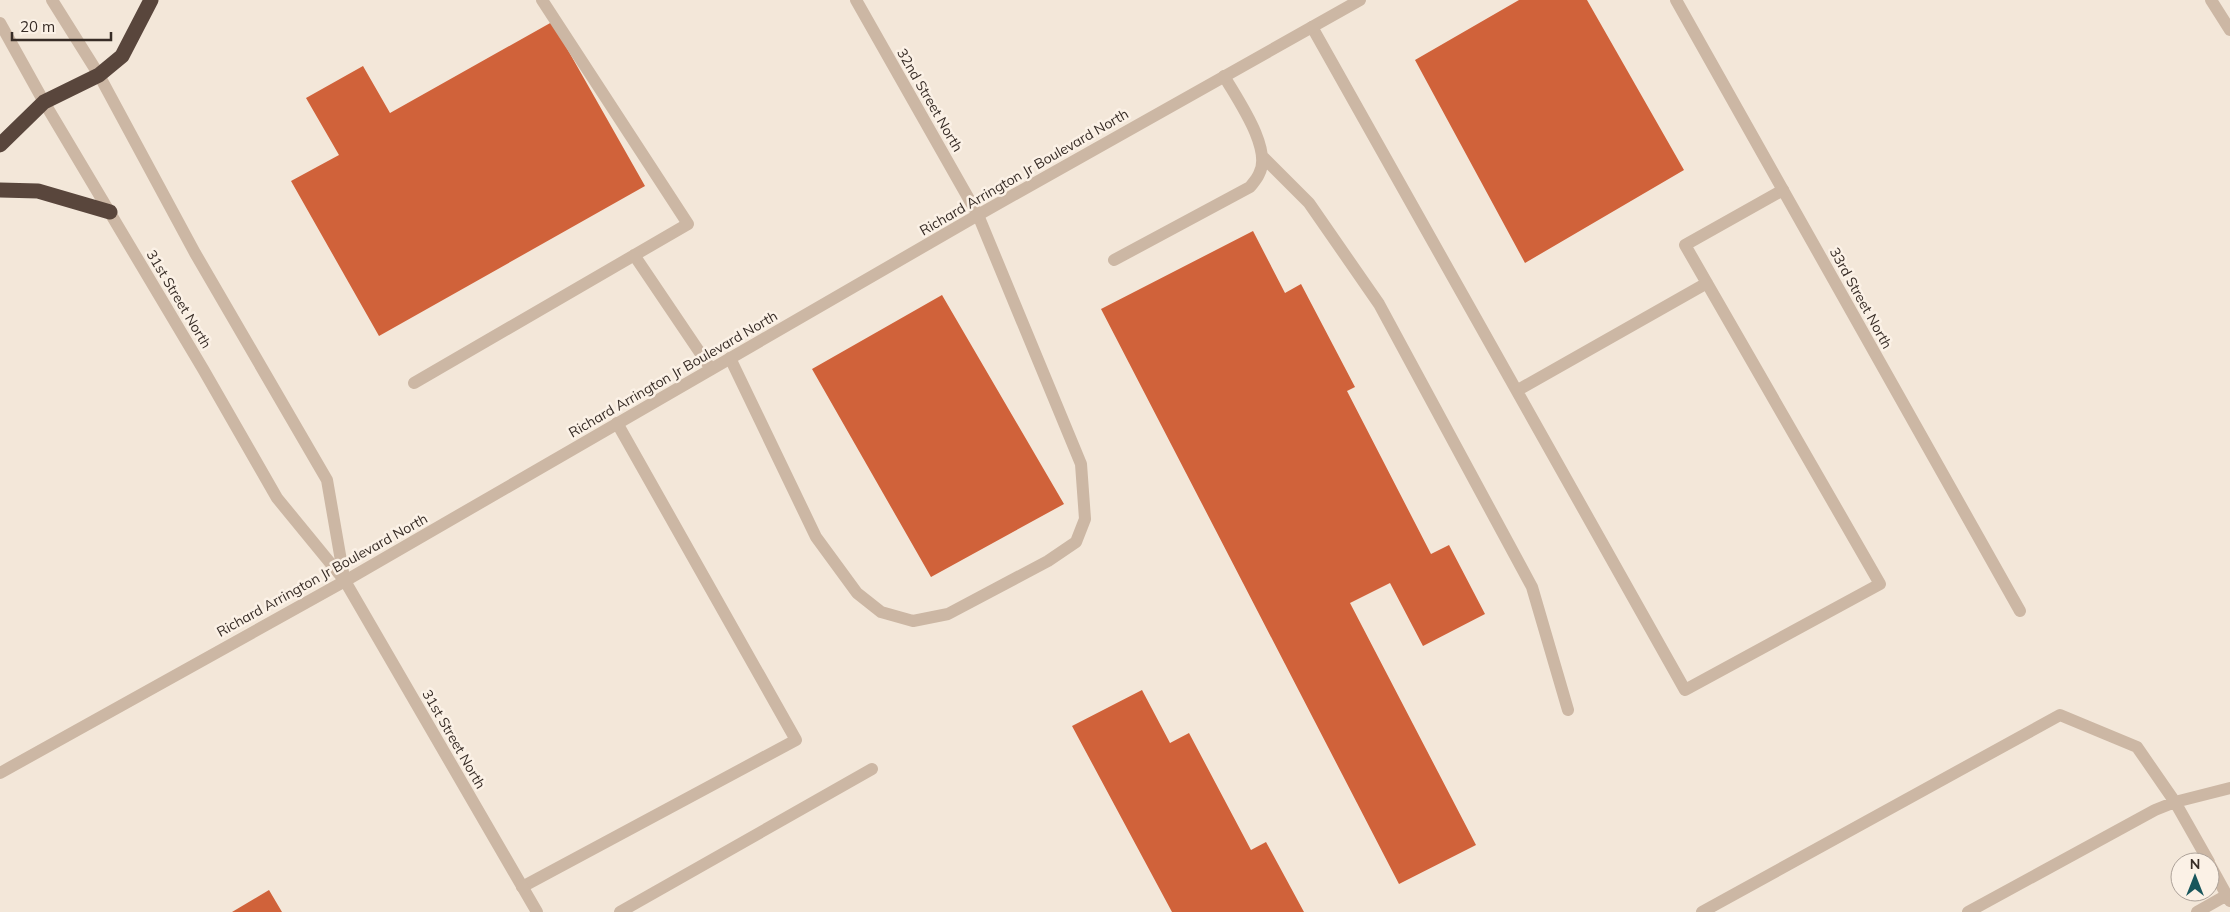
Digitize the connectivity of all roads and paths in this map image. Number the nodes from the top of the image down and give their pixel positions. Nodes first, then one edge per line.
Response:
1 (52, 0) edge
2 (150, 0) edge
3 (542, 0) edge
4 (856, 0) edge
5 (1360, 0) edge
6 (1676, 0) edge
7 (2211, 0) edge
8 (0, 23) edge
9 (1312, 27) junction
10 (2230, 30) edge
11 (99, 75) junction
12 (1224, 76) junction
13 (44, 102) junction
14 (0, 145) edge
15 (1262, 156) junction
16 (0, 190) edge
17 (1783, 190) junction
18 (110, 212) junction
19 (978, 215) junction
20 (634, 255) junction
21 (1114, 260) dead end
22 (1707, 283) junction
23 (730, 358) junction
24 (711, 369) junction
25 (414, 383) dead end
26 (1518, 390) junction
27 (617, 424) junction
28 (345, 580) junction
29 (2020, 611) dead end
30 (1568, 710) dead end
31 (872, 769) dead end
32 (0, 773) edge
33 (2230, 788) edge
34 (2175, 802) junction
35 (2203, 852) edge
36 (2220, 883) edge
37 (522, 887) junction
38 (2228, 898) edge
39 (537, 912) edge
40 (620, 912) edge
41 (1702, 912) edge
42 (1968, 912) edge
43 (2197, 912) edge

1 - 11 street, 31st Street North
2 - 11 highway
3 - 20 street
4 - 19 street, 32nd Street North
5 - 9 street, Richard Arrington Jr Boulevard North
6 - 17 street, 33rd Street North
7 - 10 street
8 - 13 street, 31st Street North
9 - 12 street, Richard Arrington Jr Boulevard North
9 - 26 street
11 - 13 highway
11 - 28 street, 31st Street North
12 - 15 street
12 - 19 street, Richard Arrington Jr Boulevard North
13 - 14 highway
13 - 18 street, 31st Street North
15 - 21 street
15 - 30 street
16 - 18 highway
17 - 22 street
17 - 29 street, 33rd Street North
18 - 28 street, 31st Street North
19 - 23 street, Richard Arrington Jr Boulevard North
19 - 23 street, 32nd Street North
20 - 24 street
20 - 25 street
22 - 26 street
22 - 26 street
23 - 24 street, Richard Arrington Jr Boulevard North
24 - 27 street, Richard Arrington Jr Boulevard North
27 - 28 street, Richard Arrington Jr Boulevard North
27 - 37 street
28 - 32 street, Richard Arrington Jr Boulevard North
28 - 37 street, 31st Street North
31 - 40 street
33 - 34 street
34 - 35 street
34 - 41 street
34 - 42 street
36 - 38 street
37 - 39 street, 31st Street North
38 - 43 street

